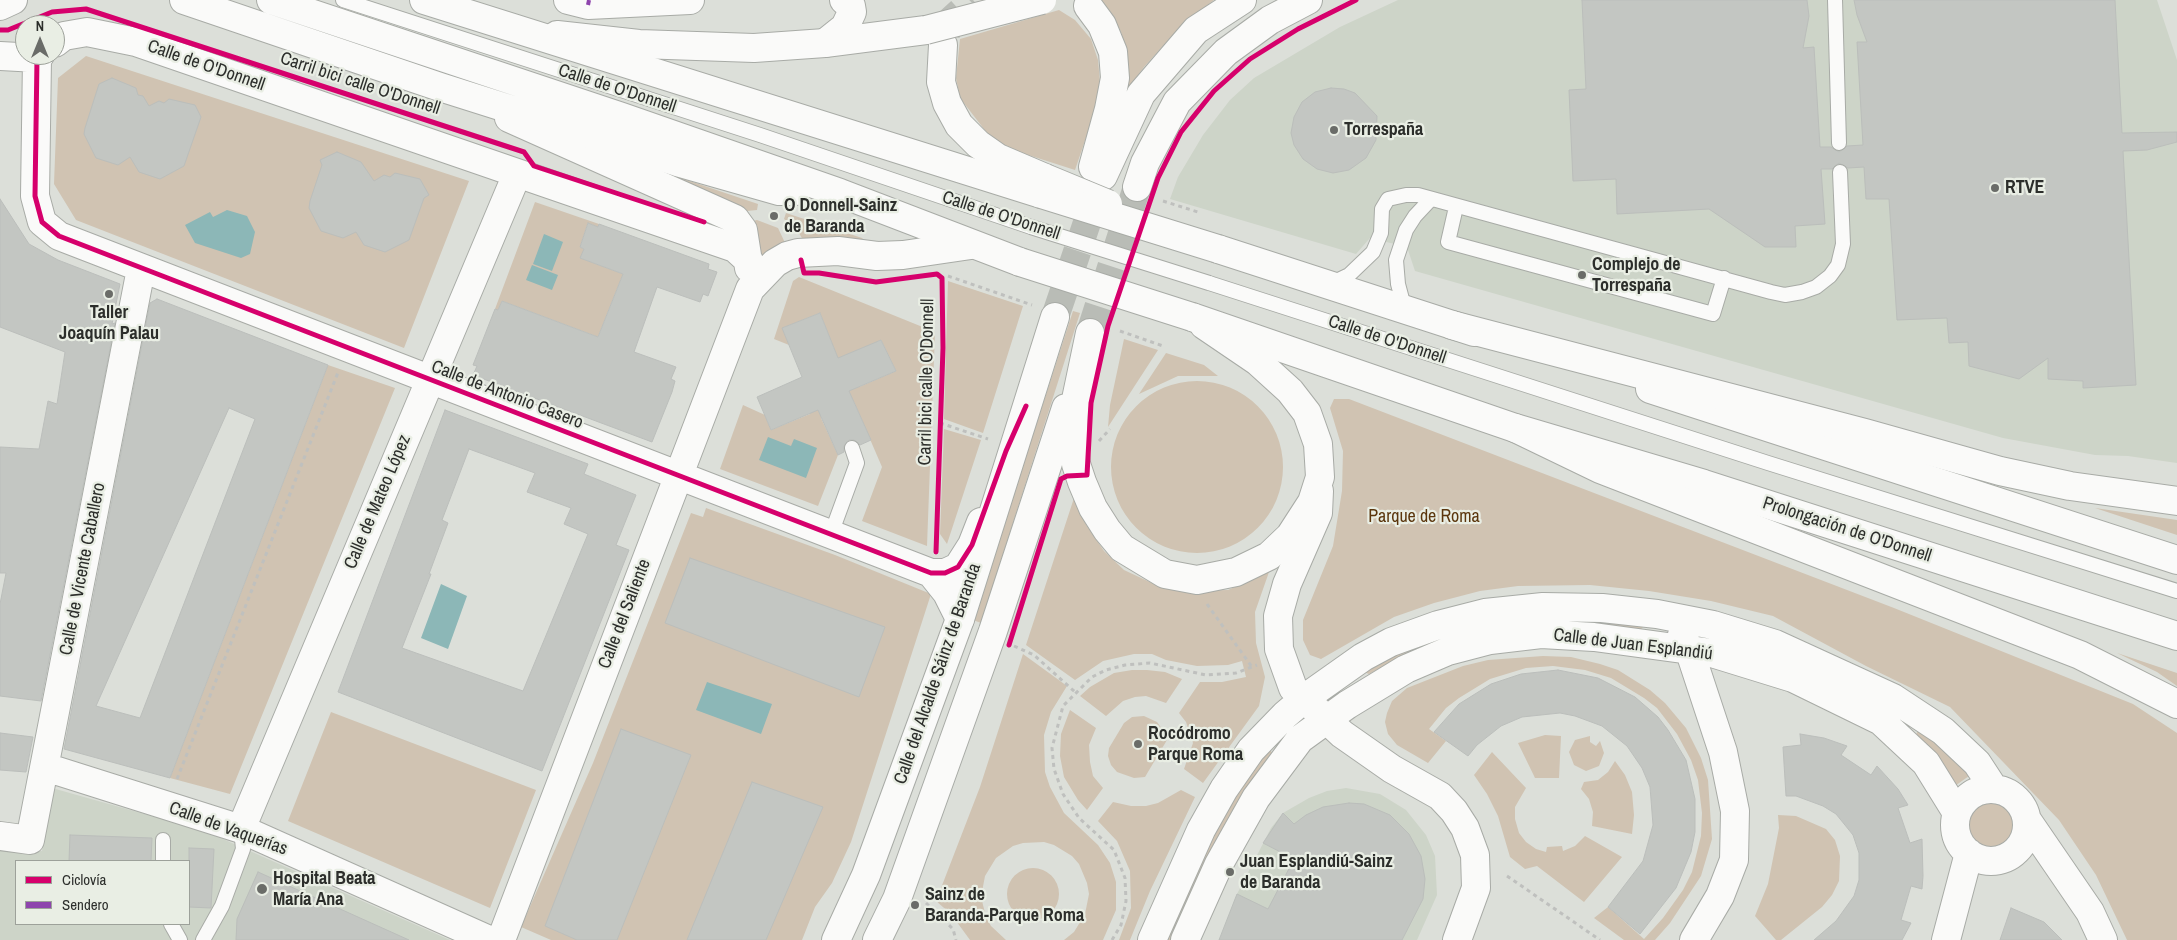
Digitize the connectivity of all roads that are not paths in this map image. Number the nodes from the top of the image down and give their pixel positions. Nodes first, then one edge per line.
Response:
1 (13, 0) edge
2 (184, 0) edge
3 (271, 0) edge
4 (343, 0) edge
5 (424, 0) edge
6 (568, 0) edge
7 (690, 0) edge
8 (1042, 0) edge
9 (1242, 0) edge
10 (1308, 0) edge
11 (1835, 0) edge
12 (852, 2) edge
13 (0, 6) edge
14 (1088, 6) dead end
15 (516, 30) junction
16 (65, 36) edge
17 (934, 37) junction
18 (825, 43) junction
19 (15, 55) edge
20 (0, 56) edge
21 (43, 65) edge
22 (440, 87) junction
23 (1839, 143) dead end
24 (1840, 172) dead end
25 (517, 174) junction
26 (1043, 186) junction
27 (1137, 187) tunnel mouth
28 (840, 193) junction
29 (1430, 200) junction
30 (1456, 206) junction
31 (971, 245) junction
32 (749, 261) junction
33 (141, 269) junction
34 (1724, 278) junction
35 (1329, 284) junction
36 (750, 289) junction
37 (1045, 311) tunnel mouth
38 (1409, 311) junction
39 (1192, 317) junction
40 (1452, 325) junction
41 (429, 380) junction
42 (1030, 396) junction
43 (1515, 428) junction
44 (852, 448) dead end
45 (679, 474) junction
46 (1320, 476) junction
47 (2177, 501) edge
48 (831, 534) junction
49 (2177, 560) edge
50 (931, 573) junction
51 (2177, 592) edge
52 (1657, 614) junction
53 (960, 619) junction
54 (2177, 636) edge
55 (1689, 649) junction
56 (1305, 698) junction
57 (2177, 704) edge
58 (1326, 719) junction
59 (44, 767) junction
60 (1994, 789) junction
61 (1957, 813) junction
62 (2027, 820) junction
63 (241, 830) junction
64 (0, 836) edge
65 (163, 840) dead end
66 (1969, 854) junction
67 (163, 860) edge
68 (172, 925) edge
69 (879, 938) edge
70 (180, 940) edge
71 (203, 940) edge
72 (489, 940) edge
73 (501, 940) edge
74 (836, 940) edge
75 (1152, 940) edge
76 (1185, 940) edge
77 (1457, 940) edge
78 (1694, 940) edge
79 (1946, 940) edge
80 (2102, 940) edge

1 - 13 main road
2 - 22 main road, Calle de O'Donnell
3 - 28 main road, Calle de O'Donnell
4 - 51 lane, Calle de O'Donnell, bridge
5 - 15 main road, Calle de O'Donnell
6 - 7 main road
8 - 17 main road, Calle de O'Donnell, bridge
9 - 14 main road
10 - 27 main road
11 - 23 lane
12 - 18 main road
15 - 18 main road, Calle de O'Donnell
15 - 26 main road, Calle de O'Donnell
16 - 25 main road, Calle de O'Donnell
17 - 18 main road, Calle de O'Donnell
17 - 26 main road
19 - 20 main road, Calle de O'Donnell
21 - 33 main road, Calle de Antonio Casero
22 - 28 main road, Calle de O'Donnell
22 - 32 main road, Calle de O'Donnell
24 - 34 lane
25 - 32 main road, Calle de O'Donnell
25 - 41 main road, Calle de Mateo López
26 - 35 main road, Calle de O'Donnell, bridge
28 - 31 main road, Calle de O'Donnell
29 - 30 lane
29 - 35 lane
29 - 38 lane
30 - 34 lane
30 - 34 lane
31 - 36 main road, Calle de O'Donnell
31 - 39 main road, Calle de O'Donnell, bridge
32 - 36 main road, Calle de O'Donnell
33 - 41 main road, Calle de Antonio Casero
33 - 59 main road, Calle de Vicente Caballero
35 - 38 main road, Calle de O'Donnell
36 - 45 main road, Calle del Saliente
37 - 42 main road, Calle del Alcalde Sáinz de Baranda
38 - 40 main road, Calle de O'Donnell
39 - 43 main road, Calle de O'Donnell
39 - 46 main road
40 - 47 main road
40 - 49 main road, Calle de O'Donnell
41 - 45 main road, Calle de Antonio Casero
41 - 63 main road, Calle de Mateo López
42 - 50 main road
42 - 53 main road, Calle del Alcalde Sáinz de Baranda
43 - 54 main road, Prolongación de O'Donnell
43 - 57 main road
44 - 48 lane
45 - 48 main road, Calle de Antonio Casero
45 - 73 main road, Calle del Saliente
46 - 56 main road
46 - 69 main road, Calle del Alcalde Sáinz de Baranda
48 - 50 main road, Calle de Antonio Casero
50 - 53 main road
52 - 55 main road
52 - 56 main road, Calle de Juan Esplandiú
52 - 60 main road, Calle de Juan Esplandiú
53 - 74 main road, Calle del Alcalde Sáinz de Baranda
55 - 58 main road, Calle de Juan Esplandiú
55 - 61 main road, Calle de Juan Esplandiú
55 - 78 main road
56 - 58 main road
56 - 75 main road, Calle de Juan Esplandiú
58 - 76 main road, Calle de Juan Esplandiú
58 - 77 main road
59 - 63 main road, Calle de Vaquerías
59 - 64 main road, Calle de Vicente Caballero
60 - 61 main road
60 - 62 main road
61 - 66 main road
62 - 66 main road
62 - 80 main road
63 - 71 lane
63 - 72 main road, Calle de Vaquerías
65 - 67 lane
66 - 79 main road
68 - 70 lane

